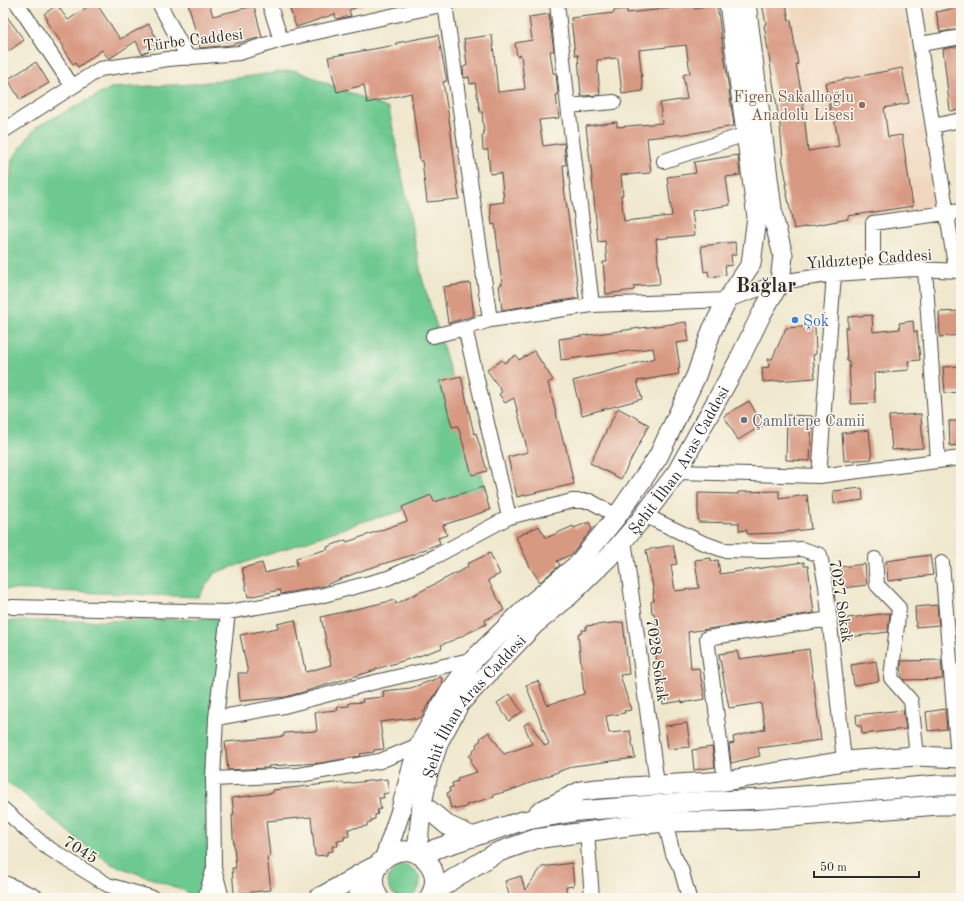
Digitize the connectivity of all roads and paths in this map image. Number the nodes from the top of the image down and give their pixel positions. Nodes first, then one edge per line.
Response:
1 (17, 3) edge
2 (159, 3) edge
3 (269, 3) edge
4 (447, 3) edge
5 (558, 3) edge
6 (729, 3) edge
7 (746, 3) edge
8 (913, 3) edge
9 (961, 37) edge
10 (281, 40) junction
11 (920, 44) junction
12 (188, 58) junction
13 (72, 86) junction
14 (614, 102) dead end
15 (568, 106) junction
16 (961, 120) edge
17 (933, 126) junction
18 (3, 131) edge
19 (746, 134) junction
20 (664, 160) dead end
21 (961, 211) edge
22 (946, 213) junction
23 (924, 269) junction
24 (958, 271) edge
25 (873, 272) junction
26 (834, 274) junction
27 (780, 282) junction
28 (727, 300) junction
29 (592, 304) junction
30 (490, 320) junction
31 (465, 328) junction
32 (433, 336) dead end
33 (961, 458) edge
34 (938, 461) junction
35 (677, 472) junction
36 (819, 476) junction
37 (644, 515) junction
38 (617, 516) junction
39 (508, 517) junction
40 (624, 539) junction
41 (875, 559) dead end
42 (942, 563) dead end
43 (12, 607) dead end
44 (228, 612) junction
45 (830, 620) junction
46 (474, 660) junction
47 (216, 718) junction
48 (419, 745) junction
49 (917, 756) junction
50 (960, 758) edge
51 (844, 761) junction
52 (213, 779) junction
53 (725, 781) junction
54 (657, 784) junction
55 (961, 785) edge
56 (422, 804) junction
57 (961, 805) edge
58 (3, 809) edge
59 (522, 821) junction
60 (665, 822) junction
61 (587, 831) junction
62 (472, 837) junction
63 (419, 855) junction
64 (379, 865) junction
65 (214, 868) junction
66 (3, 885) edge
67 (430, 896) edge
68 (33, 898) edge
69 (153, 898) edge
70 (205, 898) edge
71 (222, 898) edge
72 (318, 898) edge
73 (357, 898) edge
74 (378, 898) edge
75 (592, 898) edge
76 (689, 898) edge

1 - 13 street
2 - 12 street
3 - 10 street
4 - 10 street, Türbe Caddesi
4 - 30 street
5 - 15 street
6 - 19 main road, Şehit İlhan Aras Caddesi
7 - 27 main road, Şehit İlhan Aras Caddesi
8 - 11 street
9 - 11 street
10 - 12 street, Türbe Caddesi
11 - 17 street
12 - 13 street, Türbe Caddesi
13 - 18 street, Türbe Caddesi
14 - 15 street
15 - 29 street
16 - 17 street
17 - 22 street
19 - 20 street
19 - 28 main road, Şehit İlhan Aras Caddesi
21 - 22 street
22 - 24 street
22 - 25 street
23 - 24 street, Yıldıztepe Caddesi
23 - 25 street, Yıldıztepe Caddesi
23 - 34 street
25 - 26 street, Yıldıztepe Caddesi
26 - 27 street, Yıldıztepe Caddesi
26 - 36 street
27 - 28 street, Yıldıztepe Caddesi
27 - 35 main road, Şehit İlhan Aras Caddesi
28 - 29 street, Yıldıztepe Caddesi
28 - 38 main road, Şehit İlhan Aras Caddesi
29 - 30 street, Yıldıztepe Caddesi
30 - 31 street, Yıldıztepe Caddesi
31 - 32 street, Yıldıztepe Caddesi
31 - 39 street
33 - 34 street
34 - 36 street
35 - 36 street
35 - 37 main road, Şehit İlhan Aras Caddesi
37 - 40 main road, Şehit İlhan Aras Caddesi
37 - 45 street, 7027 Sokak
38 - 39 street
38 - 46 main road, Şehit İlhan Aras Caddesi
39 - 44 street
40 - 54 street, 7028 Sokak
40 - 56 main road, Şehit İlhan Aras Caddesi
41 - 49 street
42 - 50 street
43 - 44 street
44 - 47 street
45 - 51 street, 7027 Sokak
45 - 53 street
46 - 47 street
46 - 48 main road, Şehit İlhan Aras Caddesi
47 - 52 street
48 - 52 street
48 - 64 main road, Şehit İlhan Aras Caddesi
49 - 50 main road
49 - 51 main road
51 - 53 main road
52 - 65 street
53 - 54 main road
54 - 59 main road
55 - 59 main road
56 - 62 main road
56 - 63 main road, Şehit İlhan Aras Caddesi
57 - 60 main road
58 - 69 street, 7045
59 - 62 main road
60 - 61 main road
60 - 76 street
61 - 67 main road
61 - 75 street
62 - 63 main road
63 - 64 main road
63 - 67 main road
64 - 72 main road
64 - 73 main road
64 - 74 main road
65 - 70 street
65 - 71 street
66 - 68 main road

